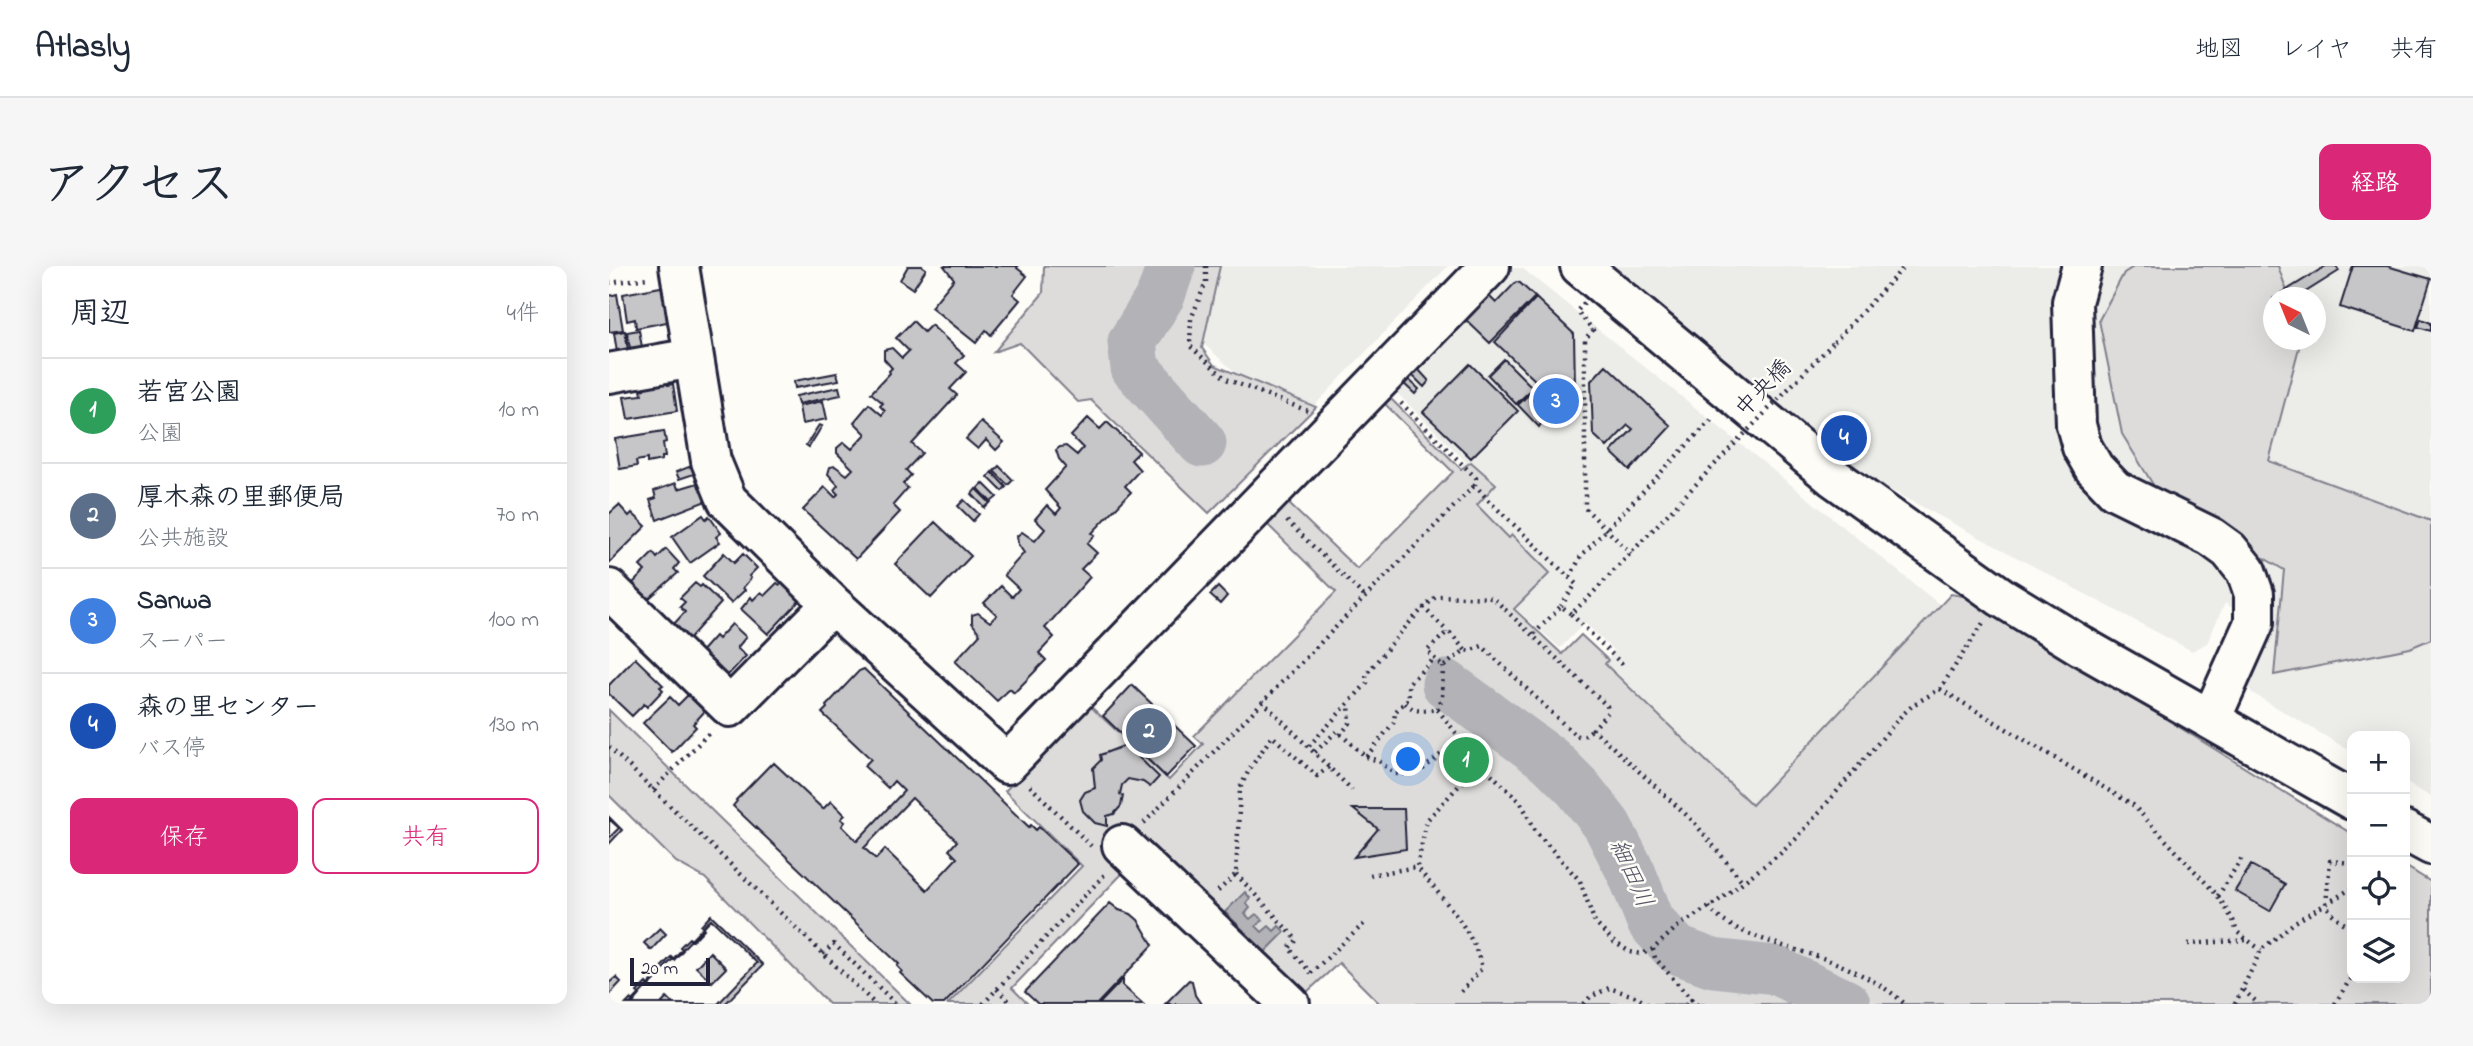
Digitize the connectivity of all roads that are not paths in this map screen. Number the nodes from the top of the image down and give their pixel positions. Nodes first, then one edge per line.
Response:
1 (1490, 266) edge
2 (1580, 266) edge
3 (2082, 266) edge
4 (679, 270) edge
5 (693, 358) junction
6 (609, 373) edge
7 (609, 589) edge
8 (832, 604) junction
9 (2211, 719) junction
10 (2347, 797) edge
11 (2410, 834) edge
12 (2431, 845) edge
13 (1115, 853) road end
14 (1295, 992) edge

1 - 8 street
2 - 9 street
3 - 9 street
4 - 5 street
5 - 6 street
5 - 8 street
7 - 8 street
9 - 10 street
11 - 12 street
13 - 14 street

